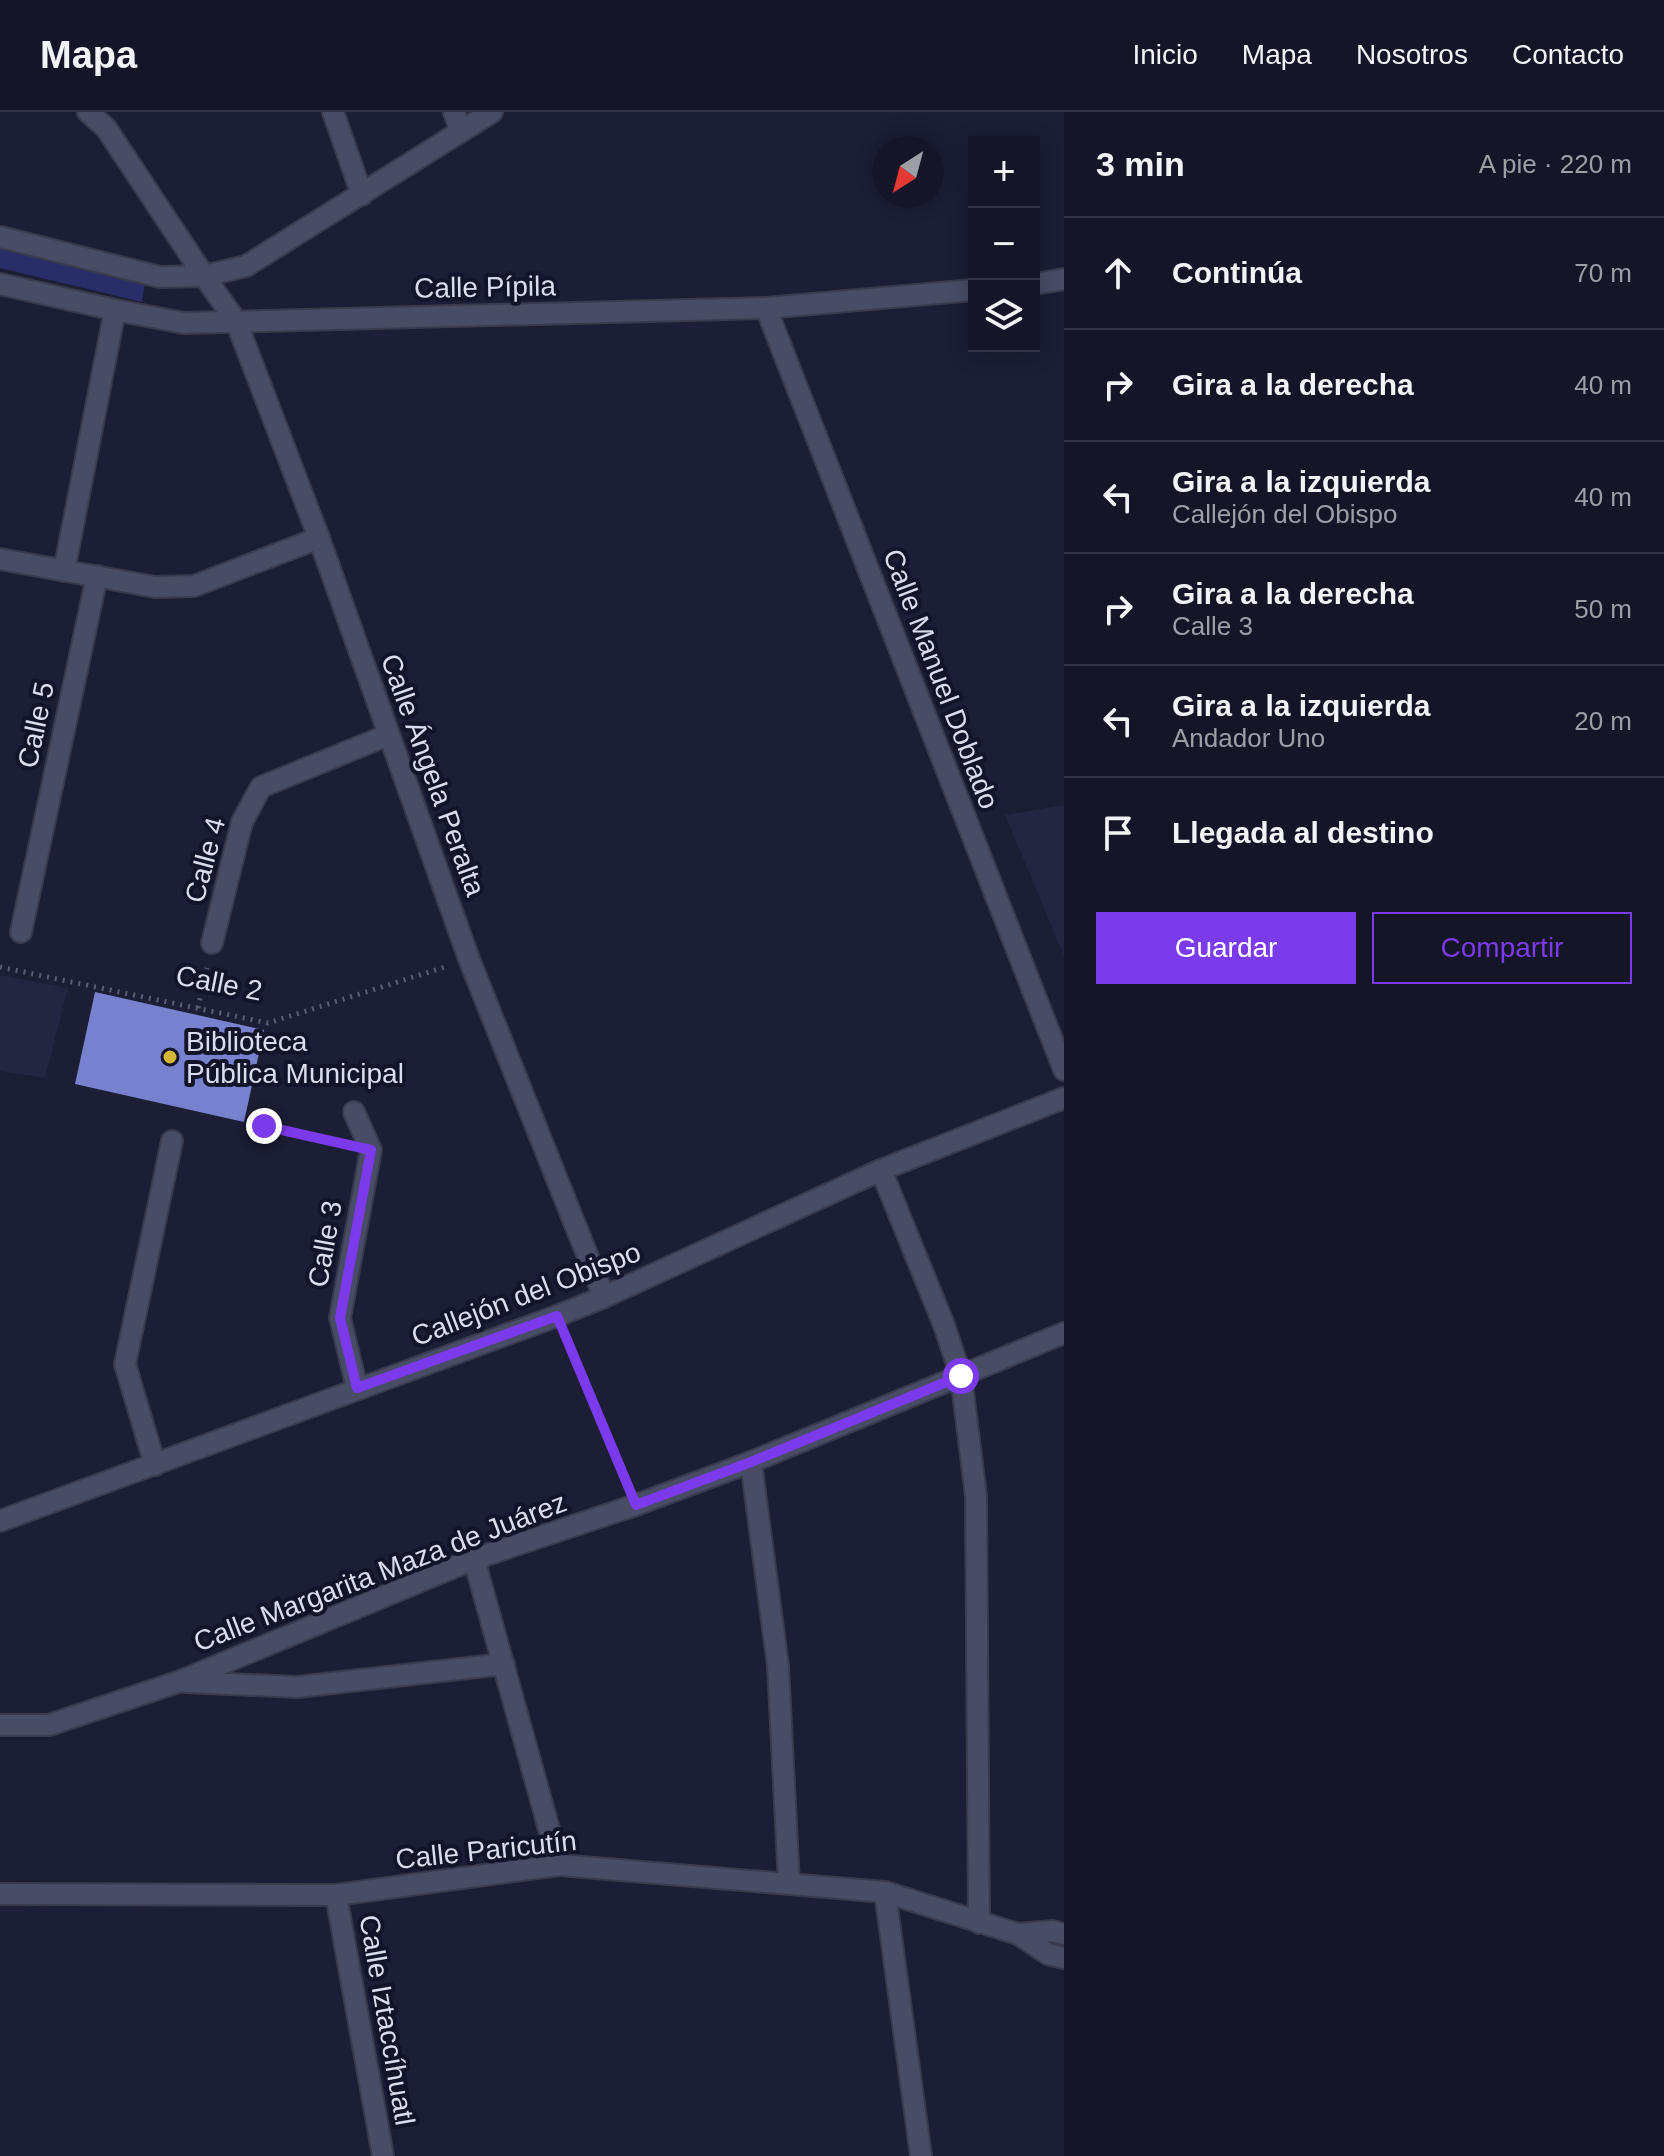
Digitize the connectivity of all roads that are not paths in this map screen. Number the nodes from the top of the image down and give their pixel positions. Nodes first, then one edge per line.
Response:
1 (88, 112) edge
2 (333, 112) edge
3 (492, 112) edge
4 (104, 120) edge
5 (457, 121) edge
6 (362, 195) junction
7 (0, 237) edge
8 (204, 276) junction
9 (1064, 279) edge
10 (1040, 283) edge
11 (0, 284) edge
12 (968, 291) edge
13 (766, 308) junction
14 (115, 310) junction
15 (236, 321) junction
16 (319, 538) junction
17 (0, 559) edge
18 (64, 571) junction
19 (97, 576) junction
20 (388, 735) junction
21 (21, 932) dead end
22 (212, 943) road end
23 (1064, 1070) edge
24 (1064, 1098) edge
25 (354, 1112) dead end
26 (172, 1141) dead end
27 (881, 1170) junction
28 (604, 1297) junction
29 (1064, 1333) edge
30 (961, 1376) junction
31 (357, 1388) junction
32 (751, 1462) junction
33 (155, 1465) junction
34 (0, 1521) edge
35 (474, 1559) junction
36 (504, 1664) junction
37 (178, 1682) junction
38 (0, 1725) edge
39 (559, 1865) junction
40 (789, 1883) junction
41 (885, 1892) junction
42 (0, 1894) edge
43 (336, 1895) junction
44 (979, 1923) junction
45 (1018, 1934) junction
46 (1064, 1934) edge
47 (1064, 1958) edge
48 (383, 2156) edge
49 (921, 2156) edge

1 - 4 street, Calle Ángela Peralta
2 - 6 street
3 - 5 street
4 - 8 street, Calle Ángela Peralta
5 - 6 street
6 - 8 street
7 - 8 street
8 - 15 street, Calle Ángela Peralta
9 - 10 street
11 - 14 street, Calle Pípila
12 - 13 street, Calle Pípila
13 - 15 street, Calle Pípila
13 - 23 street, Calle Manuel Doblado
14 - 15 street, Calle Pípila
14 - 18 street
15 - 16 street, Calle Ángela Peralta
16 - 19 street
16 - 20 street, Calle Ángela Peralta
17 - 18 street
18 - 19 street
19 - 21 street, Calle 5
20 - 22 street, Calle 4
20 - 28 street, Calle Ángela Peralta
24 - 27 street, Callejón del Obispo
25 - 31 street, Calle 3
26 - 33 street
27 - 28 street, Callejón del Obispo
27 - 30 street
28 - 31 street, Callejón del Obispo
29 - 30 street, Calle Margarita Maza de Juárez
30 - 32 street, Calle Margarita Maza de Juárez
30 - 44 street
31 - 33 street, Callejón del Obispo
32 - 35 street, Calle Margarita Maza de Juárez
32 - 40 street
33 - 34 street, Callejón del Obispo
35 - 36 street
35 - 37 street, Calle Margarita Maza de Juárez
36 - 37 street, Calle Margarita Maza de Juárez
36 - 39 street
37 - 38 street, Calle Margarita Maza de Juárez
39 - 40 street, Calle Paricutín
39 - 43 street, Calle Paricutín
40 - 41 street, Calle Paricutín
41 - 44 street, Calle Paricutín
41 - 49 street
42 - 43 street, Calle Paricutín
43 - 48 street, Calle Iztaccíhuatl
44 - 45 street, Calle Paricutín
45 - 46 street, Calle Paricutín
45 - 47 street, Calle Paricutín

